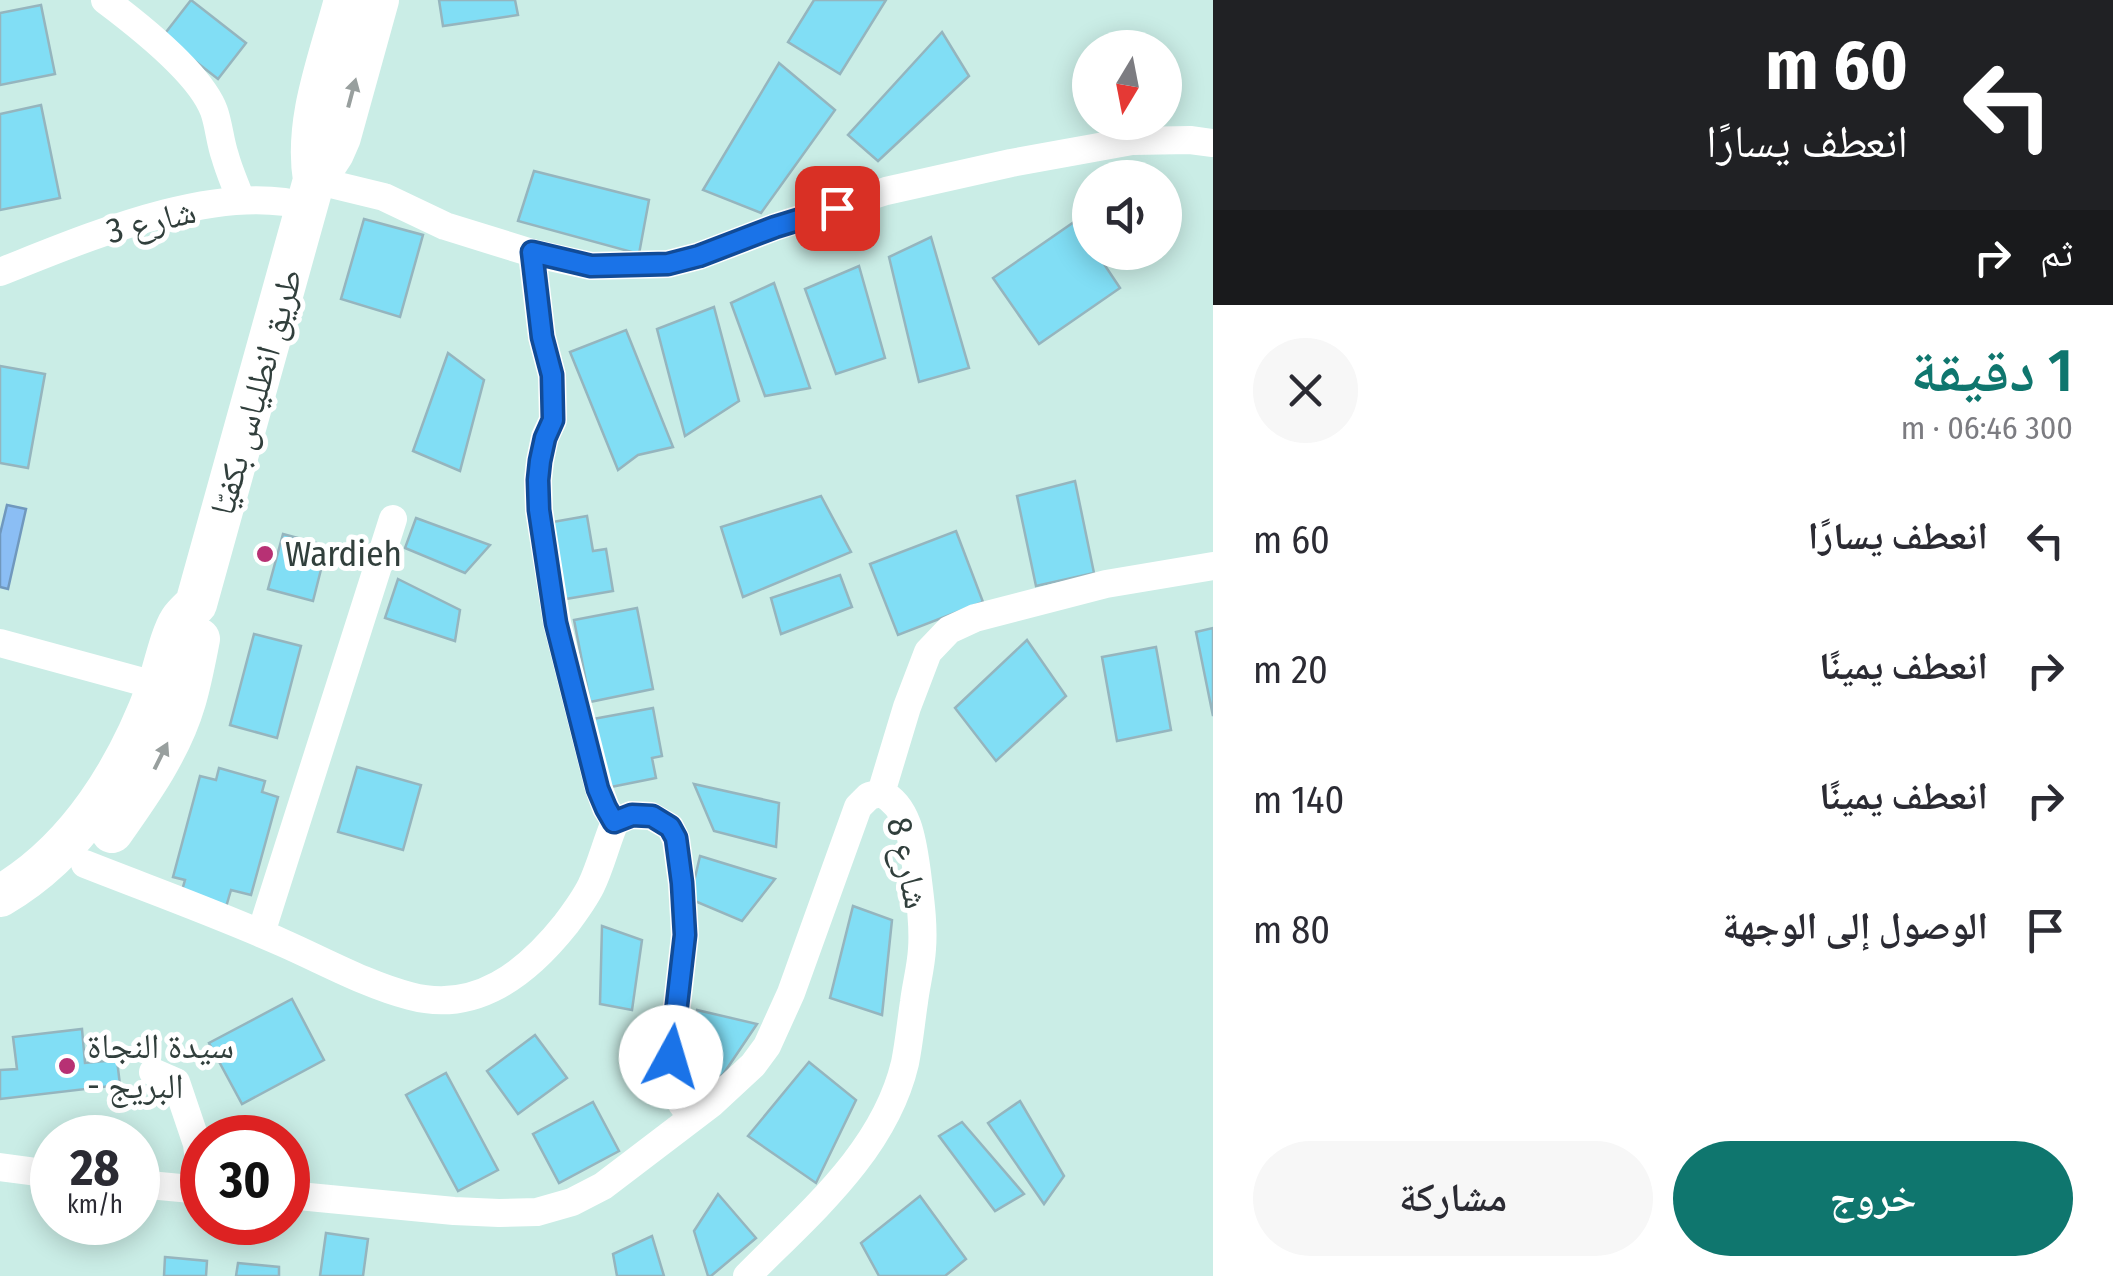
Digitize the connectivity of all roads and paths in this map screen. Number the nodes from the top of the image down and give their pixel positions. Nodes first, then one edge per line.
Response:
1 (105, 0) edge
2 (345, 0) edge
3 (378, 0) edge
4 (1213, 143) edge
5 (311, 194) junction
6 (241, 200) junction
7 (532, 252) junction
8 (0, 272) edge
9 (393, 520) dead end
10 (1213, 566) edge
11 (196, 604) junction
12 (0, 643) edge
13 (158, 686) junction
14 (881, 792) junction
15 (614, 822) junction
16 (84, 864) junction
17 (0, 896) edge
18 (0, 924) edge
19 (261, 933) junction
20 (153, 1072) dead end
21 (187, 1115) edge
22 (692, 1117) junction
23 (0, 1167) edge
24 (30, 1171) edge
25 (310, 1197) edge
26 (747, 1276) edge

1 - 6 street
2 - 5 highway, طريق انطلياس بكفيّا
5 -> 3 highway, طريق انطلياس بكفيّا
4 - 7 street, شارع 3
5 - 6 street, شارع 3
5 - 7 street, شارع 3
5 - 11 highway, طريق انطلياس بكفيّا
6 - 8 street, شارع 3
7 - 15 street
9 - 19 street
10 - 14 street, شارع 8
11 - 13 highway, طريق انطلياس بكفيّا
16 -> 11 highway, طريق انطلياس بكفيّا
12 - 13 street
13 - 17 highway, طريق انطلياس بكفيّا
14 - 22 street
14 - 26 street, شارع 8
15 - 19 street
15 - 22 street
16 - 18 highway, طريق انطلياس بكفيّا
16 - 19 street
20 - 21 street
22 - 25 street
23 - 24 street

